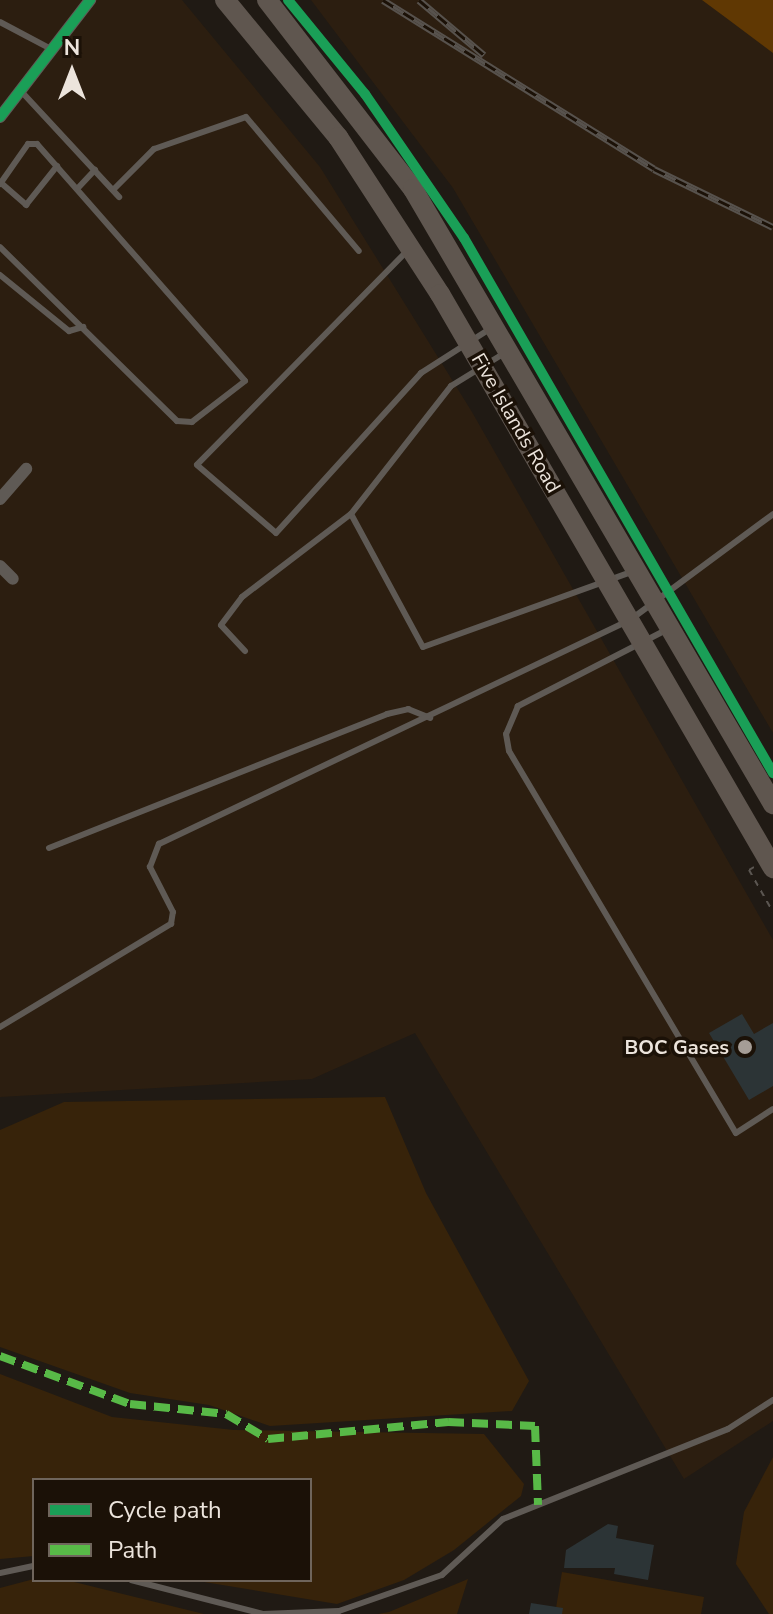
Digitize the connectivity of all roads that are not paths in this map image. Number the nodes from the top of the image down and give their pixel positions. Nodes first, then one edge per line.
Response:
1 (225, 0) edge
2 (267, 0) edge
3 (84, 4) edge
4 (0, 22) edge
5 (51, 49) junction
6 (20, 90) junction
7 (0, 117) edge
8 (57, 166) junction
9 (95, 170) junction
10 (0, 183) edge
11 (78, 188) junction
12 (113, 190) junction
13 (119, 197) dead end
14 (0, 247) edge
15 (410, 247) junction
16 (359, 251) dead end
17 (0, 275) edge
18 (495, 326) junction
19 (83, 327) junction
20 (467, 341) junction
21 (510, 351) junction
22 (483, 366) junction
23 (26, 469) dead end
24 (0, 499) edge
25 (351, 514) junction
26 (773, 514) edge
27 (0, 566) edge
28 (637, 569) junction
29 (13, 579) dead end
30 (609, 585) junction
31 (657, 604) junction
32 (630, 620) junction
33 (671, 628) junction
34 (644, 644) junction
35 (245, 651) dead end
36 (430, 718) junction
37 (767, 782) edge
38 (773, 804) edge
39 (49, 848) dead end
40 (766, 866) edge
41 (0, 1027) edge
42 (773, 1109) edge
43 (773, 1400) edge
44 (32, 1566) edge
45 (0, 1573) edge
46 (139, 1582) edge

1 - 15 main road, Five Islands Road
2 - 18 main road, Five Islands Road
3 - 5 street
4 - 5 lane
5 - 6 street
6 - 7 street
6 - 9 lane
8 - 10 lane
8 - 10 lane
8 - 11 lane
9 - 11 lane
9 - 12 lane
11 - 19 lane
12 - 13 lane
12 - 16 lane
14 - 19 lane
15 - 20 main road, Five Islands Road
15 - 20 lane
17 - 19 lane
18 - 20 lane
18 - 21 main road, Five Islands Road
20 - 22 main road, Five Islands Road
21 - 22 lane
21 - 28 main road, Five Islands Road
22 - 25 lane
22 - 30 main road, Five Islands Road
23 - 24 street
25 - 30 lane
25 - 35 lane
26 - 31 lane
27 - 29 street
28 - 30 lane
28 - 31 main road, Five Islands Road
30 - 32 main road, Five Islands Road
31 - 32 lane
31 - 33 main road, Five Islands Road
32 - 34 main road, Five Islands Road
32 - 36 lane
33 - 34 lane
33 - 37 main road, Five Islands Road
34 - 40 main road, Five Islands Road
34 - 42 lane
36 - 39 lane
36 - 41 lane
37 - 38 main road, Five Islands Road
43 - 46 lane
44 - 45 lane

